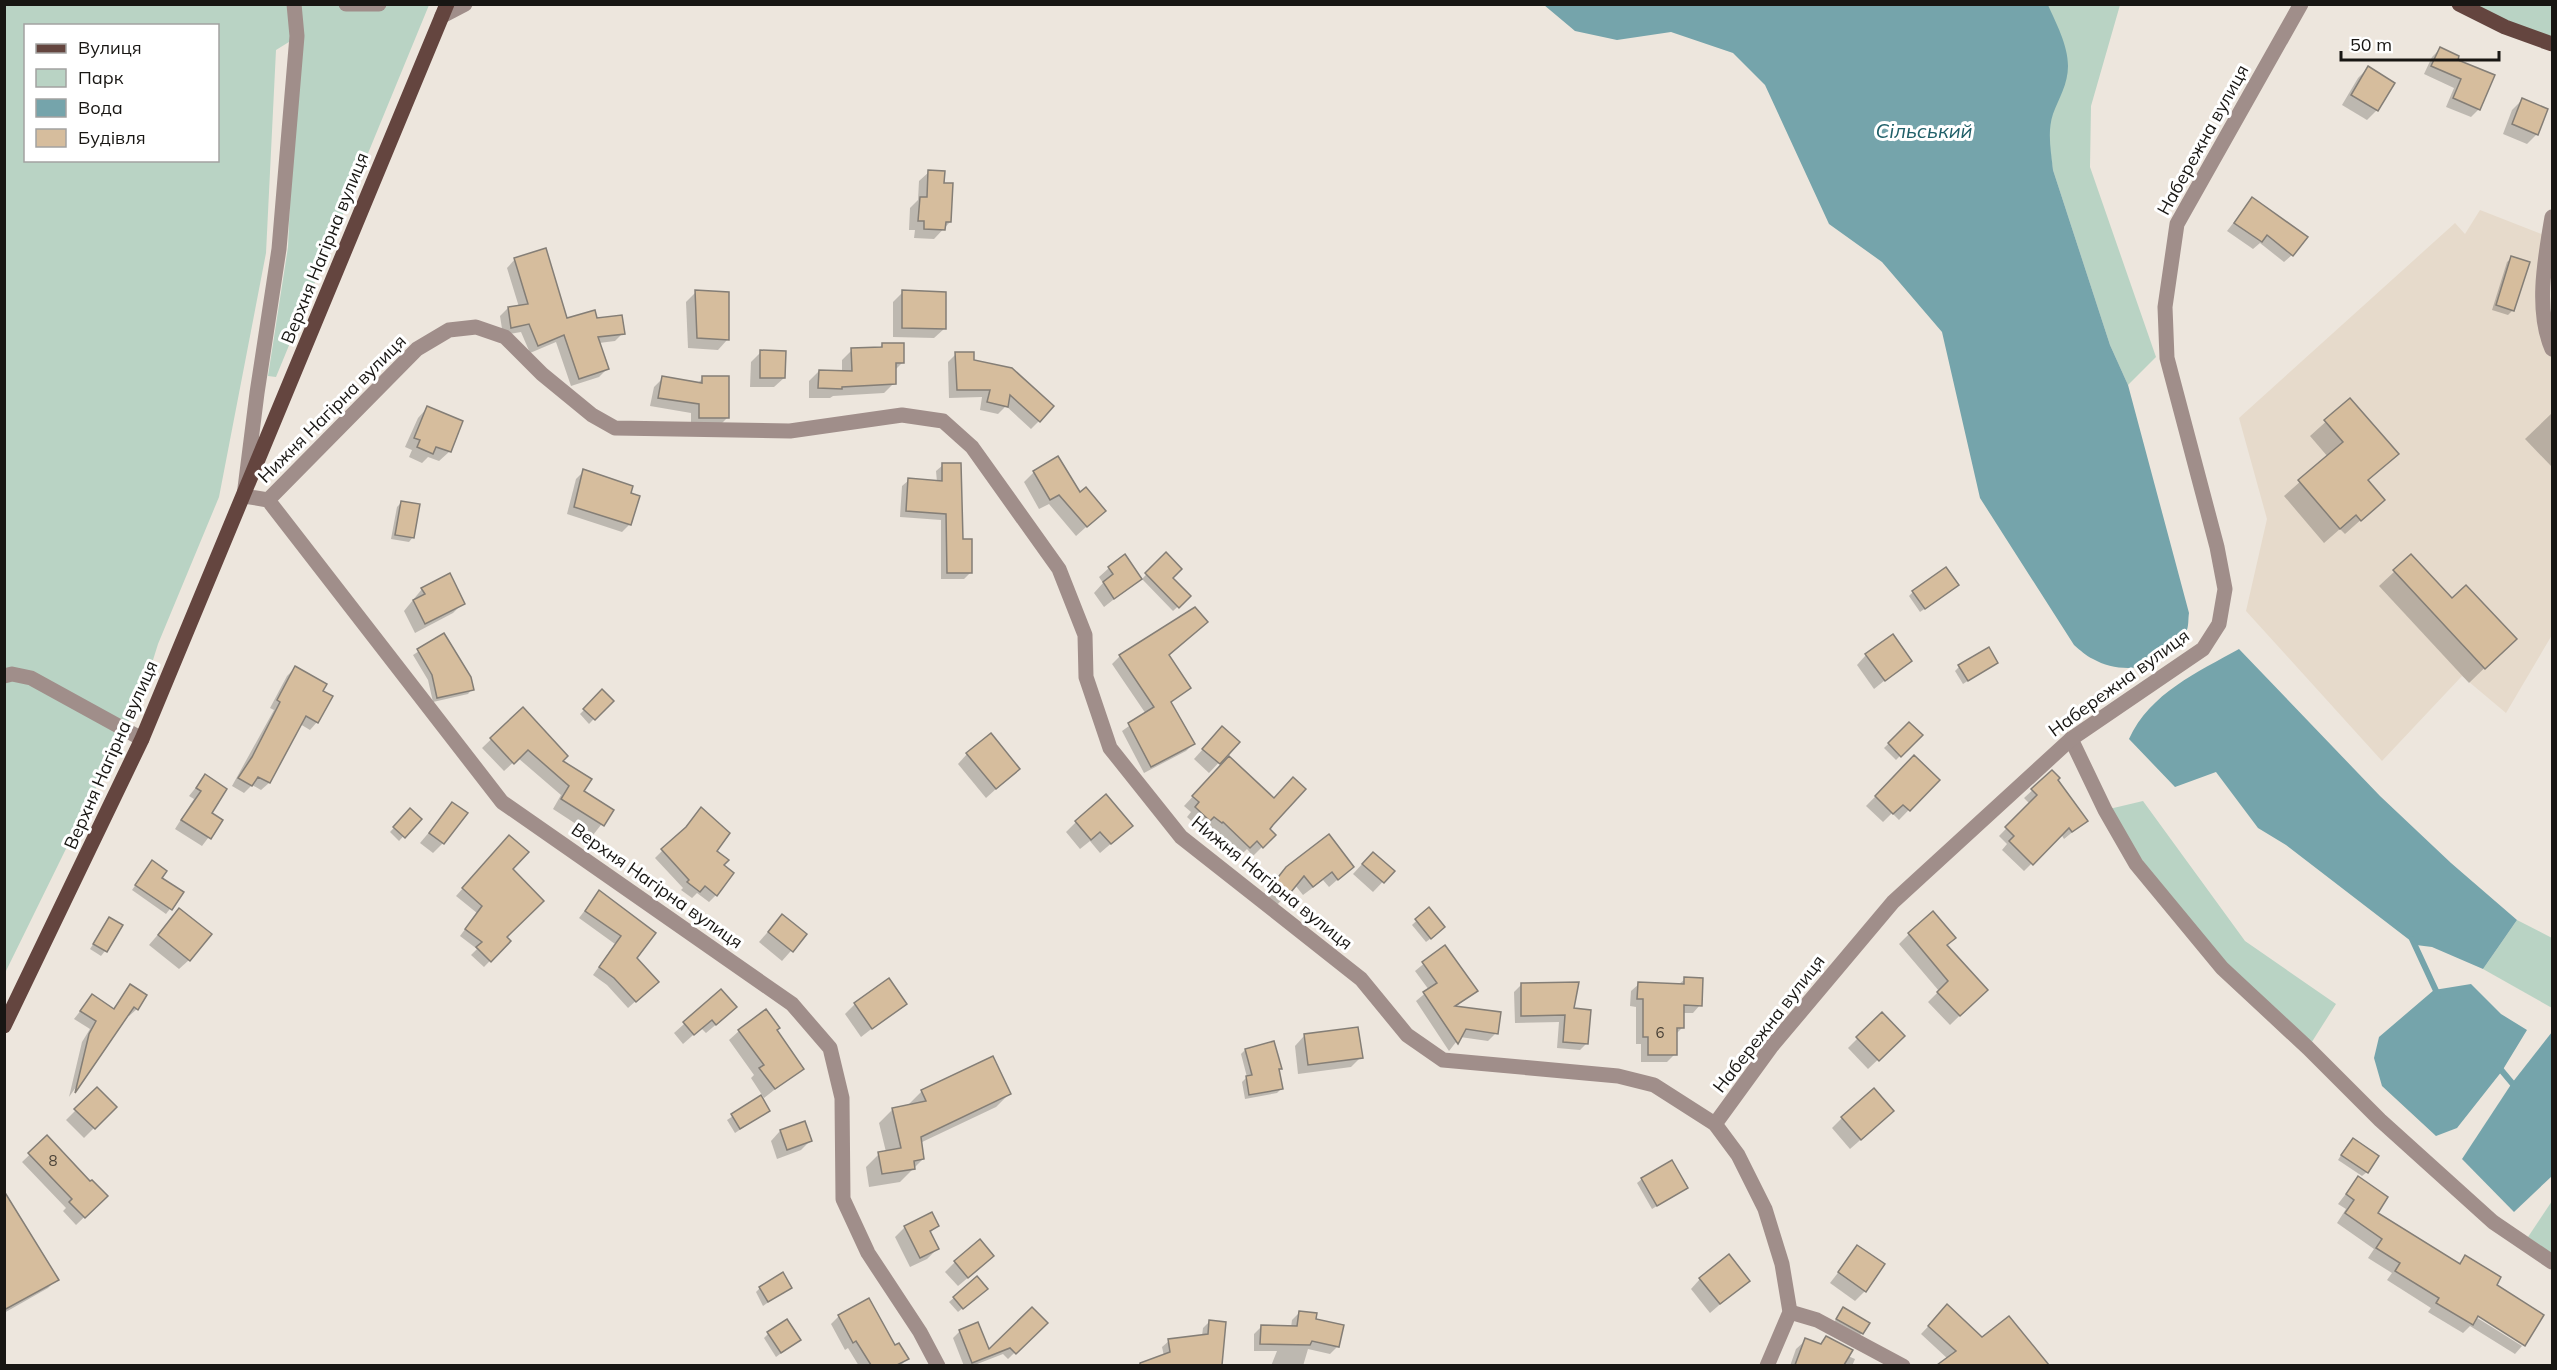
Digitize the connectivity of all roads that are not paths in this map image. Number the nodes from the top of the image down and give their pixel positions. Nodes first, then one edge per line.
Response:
1 (294, 4) edge
2 (346, 4) edge
3 (378, 4) edge
4 (465, 4) edge
5 (2301, 4) edge
6 (2459, 4) edge
7 (445, 10) edge
8 (2553, 44) edge
9 (2553, 217) edge
10 (2553, 349) edge
11 (244, 495) junction
12 (268, 500) junction
13 (4, 676) edge
14 (142, 739) junction
15 (2071, 739) junction
16 (4, 1026) edge
17 (1715, 1124) junction
18 (2553, 1262) edge
19 (1790, 1312) junction
20 (938, 1365) edge
21 (1767, 1365) edge
22 (1903, 1365) edge

1 - 11 street
2 - 3 street
4 - 7 street
5 - 15 street, Набережна вулиця
6 - 8 main road
7 - 11 main road, Верхня Нагірна вулиця
9 - 10 street
11 - 12 street
11 - 14 main road, Верхня Нагірна вулиця
12 - 17 street, Нижня Нагірна вулиця
12 - 20 street, Верхня Нагірна вулиця
13 - 14 street
14 - 16 main road, Верхня Нагірна вулиця
15 - 17 street, Набережна вулиця
15 - 18 street
17 - 19 street, Нижня Нагірна вулиця
19 - 21 street
19 - 22 street

